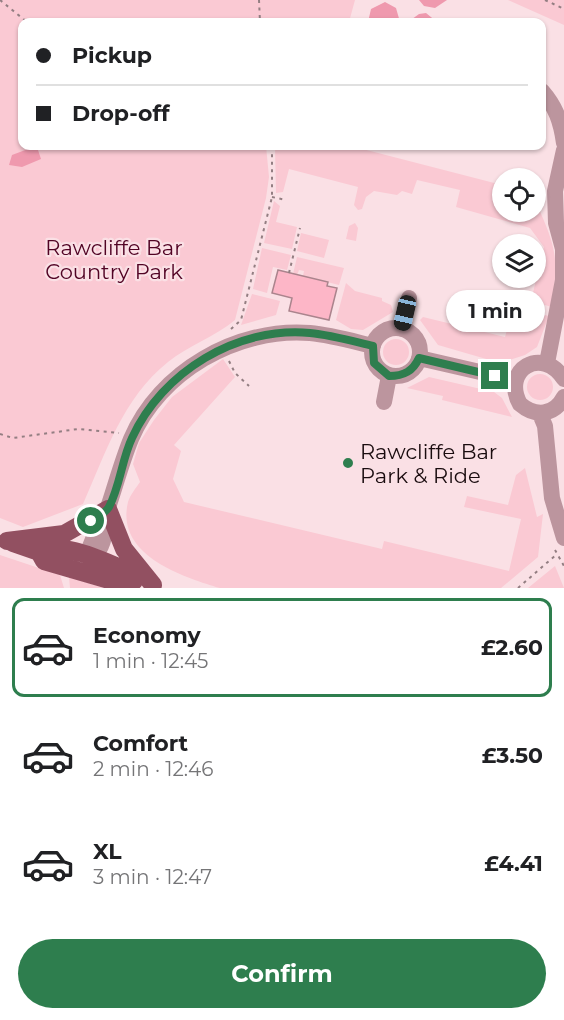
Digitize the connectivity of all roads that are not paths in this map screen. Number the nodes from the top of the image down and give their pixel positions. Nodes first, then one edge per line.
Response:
1 (546, 96) edge
2 (564, 143) edge
3 (564, 150) edge
4 (409, 298) dead end
5 (402, 328) junction
6 (373, 346) junction
7 (419, 358) junction
8 (547, 363) junction
9 (389, 376) junction
10 (564, 379) edge
11 (515, 380) junction
12 (564, 397) edge
13 (384, 402) dead end
14 (540, 414) junction
15 (106, 516) junction
16 (3, 539) edge
17 (559, 544) edge
18 (39, 552) junction
19 (92, 558) junction
20 (72, 571) junction
21 (134, 580) junction
22 (158, 587) edge

1 - 2 lane
3 - 8 lane
4 - 5 lane
5 - 6 lane
5 - 7 lane
6 - 9 lane
6 - 15 lane
7 - 9 lane
7 - 11 lane
8 - 10 lane
8 - 11 lane
9 - 13 lane
11 - 14 lane
12 - 14 lane
14 - 17 lane
15 - 16 main road
15 - 19 lane
15 - 22 main road
16 - 18 main road
18 - 19 main road
18 - 20 main road
19 - 20 main road
19 - 21 main road
20 - 21 main road
21 - 22 main road

